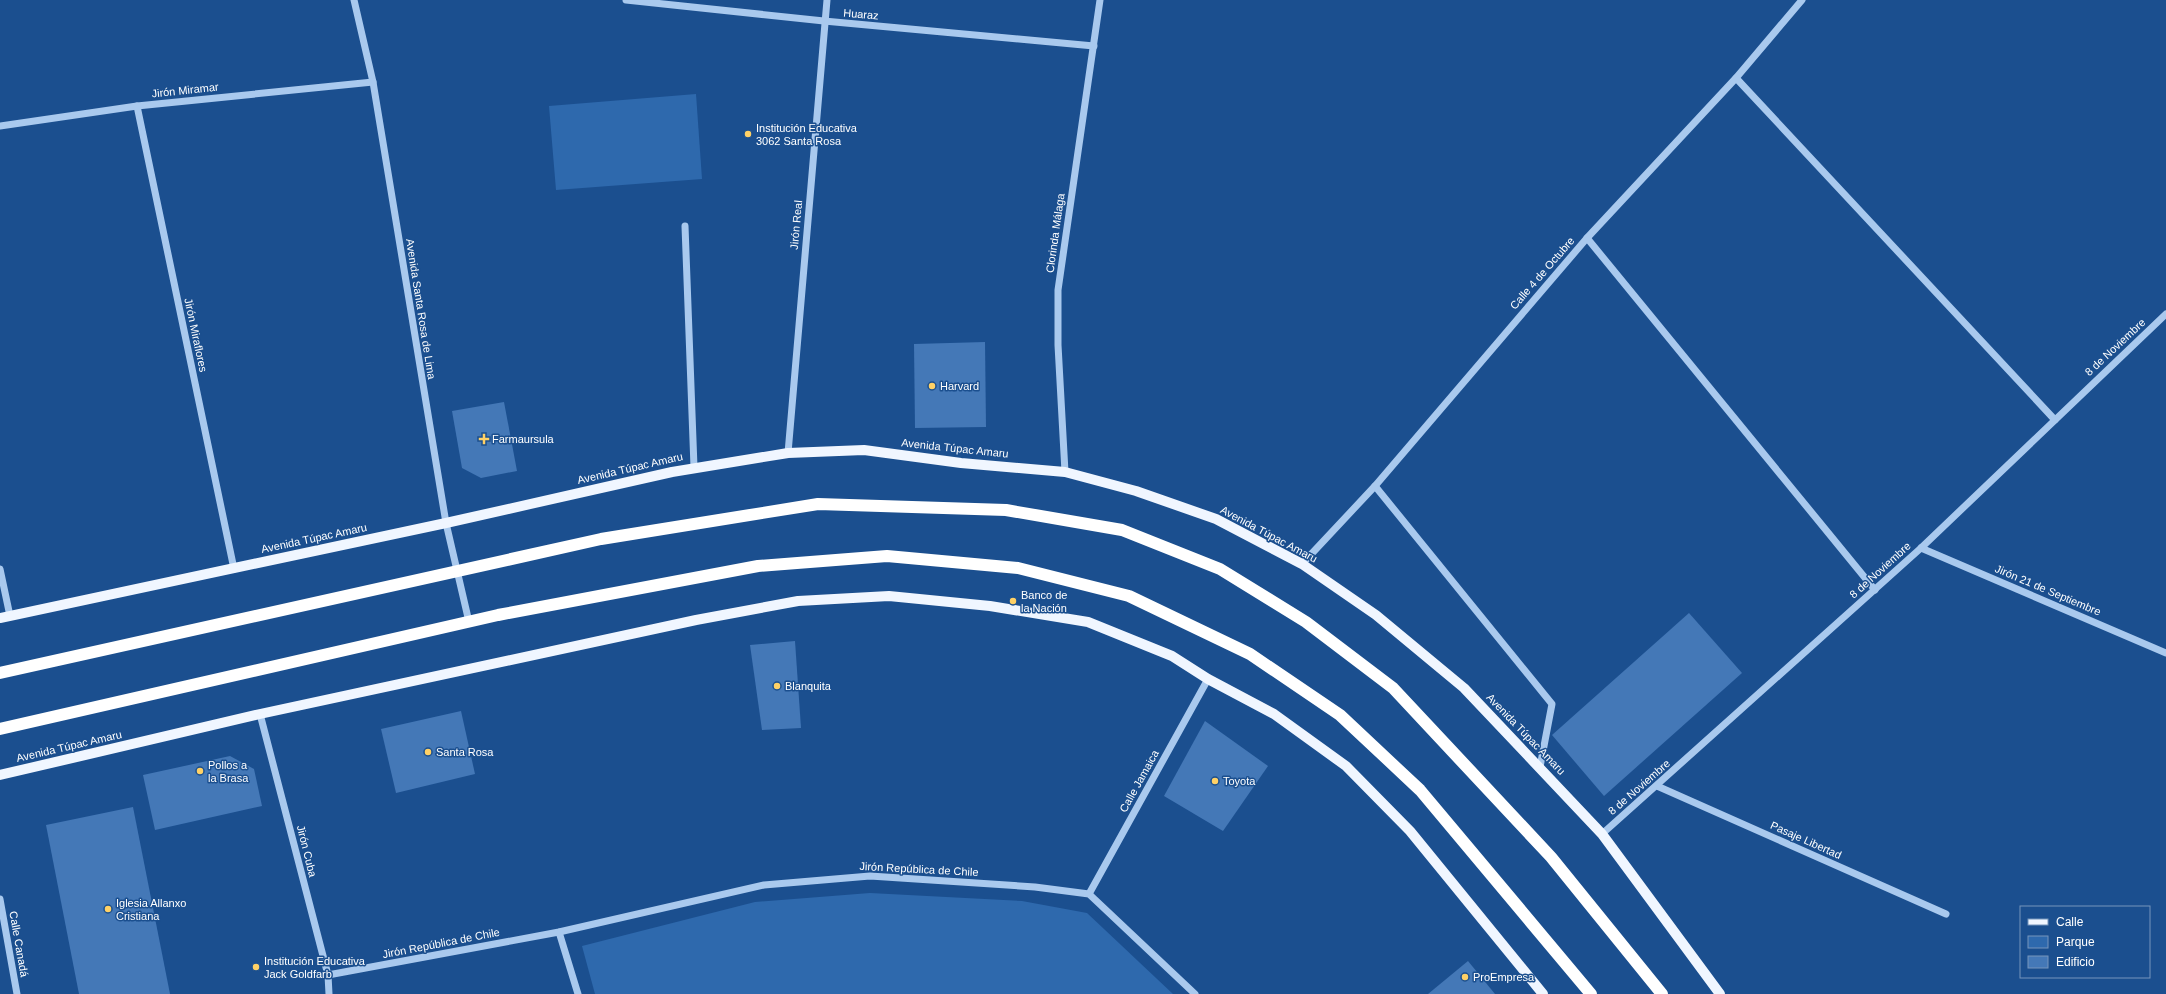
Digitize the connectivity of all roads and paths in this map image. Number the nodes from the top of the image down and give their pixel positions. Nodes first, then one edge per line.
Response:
1 (354, 0) edge
2 (626, 0) edge
3 (826, 0) edge
4 (1100, 0) edge
5 (1802, 0) edge
6 (824, 22) junction
7 (1094, 46) junction
8 (1736, 78) junction
9 (373, 82) junction
10 (137, 106) junction
11 (0, 126) edge
12 (685, 226) dead end
13 (1587, 238) junction
14 (2166, 314) edge
15 (2055, 420) junction
16 (788, 452) junction
17 (694, 467) junction
18 (1065, 472) junction
19 (1374, 486) junction
20 (446, 523) junction
21 (1921, 548) junction
22 (1302, 564) junction
23 (0, 569) edge
24 (234, 569) junction
25 (457, 571) junction
26 (1875, 590) junction
27 (10, 616) junction
28 (0, 618) edge
29 (469, 622) junction
30 (2166, 653) edge
31 (0, 673) edge
32 (1208, 679) junction
33 (260, 714) junction
34 (0, 729) edge
35 (1540, 767) junction
36 (0, 776) edge
37 (1657, 786) junction
38 (1602, 834) junction
39 (1089, 894) junction
40 (0, 899) edge
41 (1946, 914) dead end
42 (559, 932) junction
43 (328, 975) junction
44 (17, 994) edge
45 (329, 994) edge
46 (578, 994) edge
47 (1195, 994) edge
48 (1543, 994) edge
49 (1591, 994) edge
50 (1662, 994) edge
51 (1720, 994) edge

1 - 9 street, Avenida Santa Rosa de Lima
2 - 6 street, Huaraz
3 - 6 street, Jirón Real
4 - 7 street, Clorinda Málaga
5 - 8 street, Calle 4 de Octubre
6 - 7 street, Huaraz
6 - 16 street, Jirón Real
7 - 18 street, Clorinda Málaga
8 - 13 street, Calle 4 de Octubre
8 - 15 street
9 - 10 street, Jirón Miramar
9 - 20 street, Avenida Santa Rosa de Lima
10 - 11 street, Jirón Miramar
10 - 24 street, Jirón Miraflores
12 - 17 street
13 - 19 street, Calle 4 de Octubre
13 - 26 street
14 - 15 street, 8 de Noviembre
15 - 21 street, 8 de Noviembre
16 - 17 main road, Avenida Túpac Amaru
16 - 18 main road, Avenida Túpac Amaru
17 - 20 main road, Avenida Túpac Amaru
18 - 22 main road, Avenida Túpac Amaru
19 - 22 street, Calle 4 de Octubre
19 - 35 street
20 - 24 main road, Avenida Túpac Amaru
20 - 25 street, Avenida Santa Rosa de Lima
21 - 26 street, 8 de Noviembre
21 - 30 street, Jirón 21 de Septiembre
22 - 35 main road, Avenida Túpac Amaru
23 - 27 street
24 - 27 main road, Avenida Túpac Amaru
25 - 29 street, Avenida Santa Rosa de Lima
25 - 31 highway
25 - 50 highway
26 - 37 street, 8 de Noviembre
27 - 28 main road, Avenida Túpac Amaru
29 - 34 highway
29 - 49 highway
32 - 33 main road, Avenida Túpac Amaru
32 - 39 street, Calle Jamaica
32 - 48 main road, Avenida Túpac Amaru
33 - 36 main road, Avenida Túpac Amaru
33 - 43 street, Jirón Cuba
35 - 38 main road, Avenida Túpac Amaru
37 - 38 street, 8 de Noviembre
37 - 41 street, Pasaje Libertad
38 - 51 main road, Avenida Túpac Amaru
39 - 42 street, Jirón República de Chile
39 - 47 street
40 - 44 street, Calle Canadá
42 - 43 street, Jirón República de Chile
42 - 46 street
43 - 45 street, Jirón Cuba

